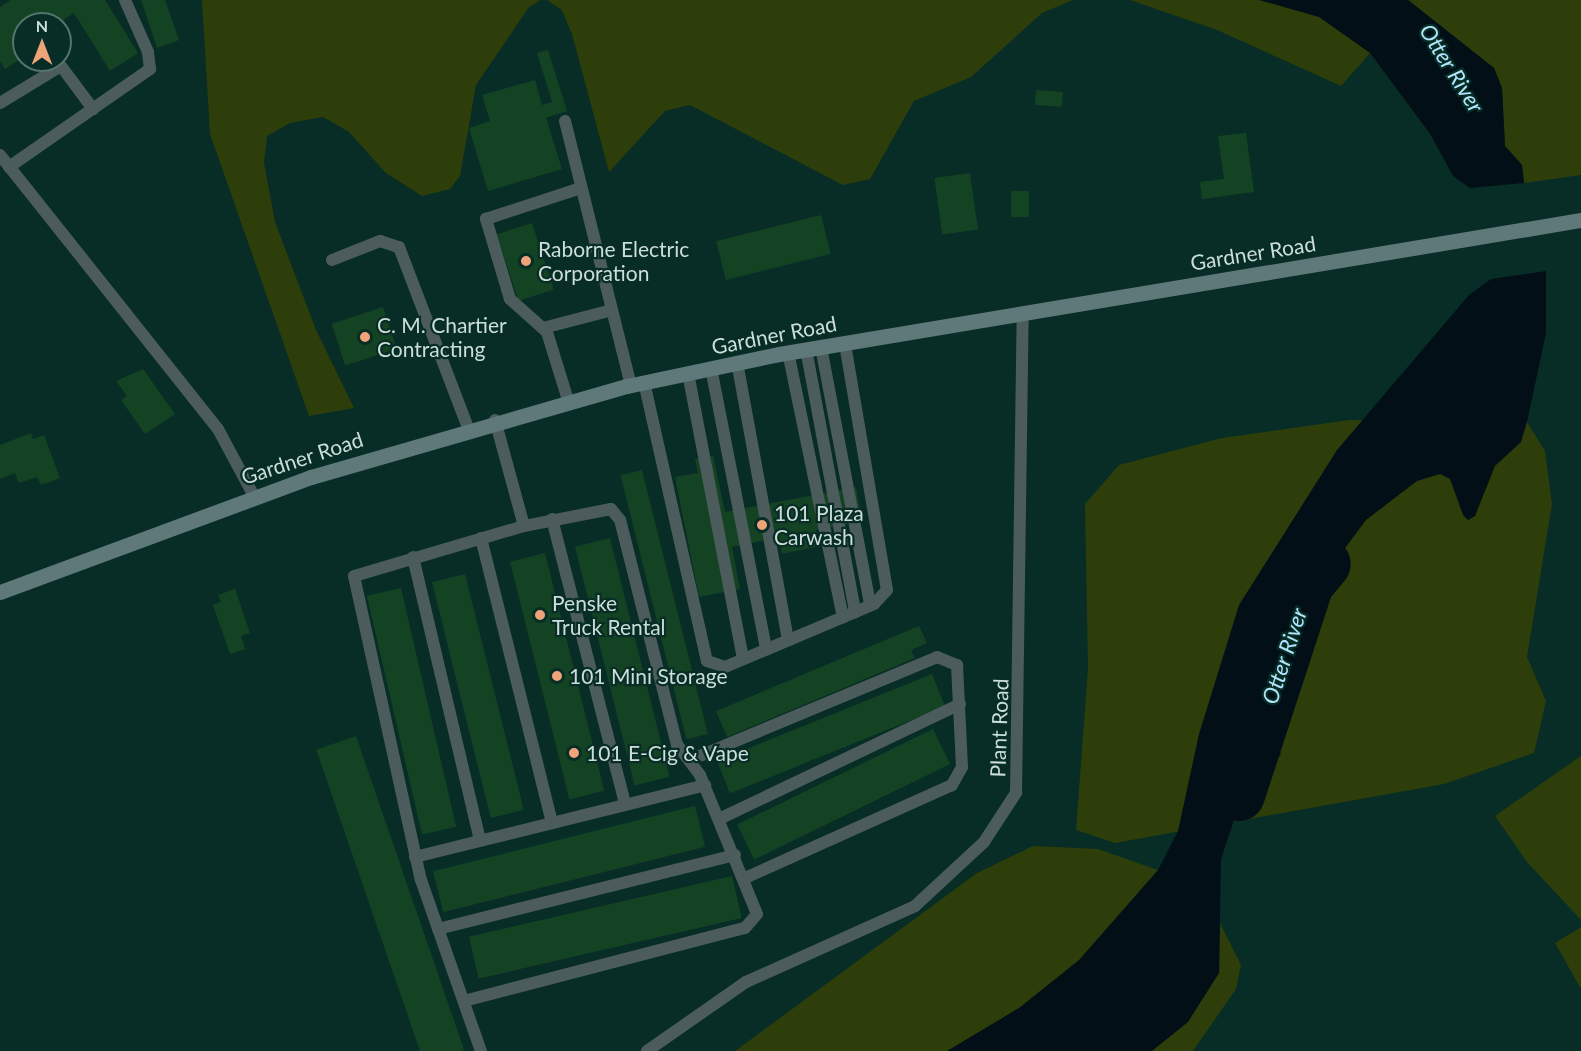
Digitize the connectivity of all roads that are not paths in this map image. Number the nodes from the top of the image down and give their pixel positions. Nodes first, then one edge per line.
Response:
1 (124, 0) edge
2 (0, 103) edge
3 (93, 109) junction
4 (565, 121) dead end
5 (0, 155) edge
6 (9, 167) junction
7 (581, 188) junction
8 (1581, 220) edge
9 (332, 260) dead end
10 (612, 310) junction
11 (1023, 313) junction
12 (543, 327) junction
13 (845, 343) junction
14 (814, 348) junction
15 (789, 352) junction
16 (737, 362) junction
17 (711, 368) junction
18 (688, 373) junction
19 (638, 383) junction
20 (568, 400) junction
21 (495, 420) junction
22 (468, 428) junction
23 (254, 496) junction
24 (552, 519) junction
25 (524, 526) junction
26 (481, 538) junction
27 (413, 557) junction
28 (0, 592) edge
29 (870, 605) junction
30 (855, 612) junction
31 (843, 617) junction
32 (789, 640) junction
33 (766, 649) junction
34 (743, 659) junction
35 (960, 704) junction
36 (690, 760) junction
37 (705, 785) junction
38 (625, 804) junction
39 (719, 819) junction
40 (552, 823) junction
41 (480, 840) junction
42 (735, 855) junction
43 (415, 857) junction
44 (744, 878) junction
45 (438, 929) junction
46 (464, 1001) junction
47 (481, 1051) edge
48 (647, 1051) edge

1 - 3 lane
2 - 3 lane
3 - 6 lane
4 - 7 lane
5 - 6 lane
6 - 23 lane
7 - 10 lane
7 - 12 lane
8 - 11 main road, Gardner Road
9 - 22 lane
10 - 12 lane
10 - 19 lane
11 - 13 main road, Gardner Road
11 - 48 lane, Plant Road
12 - 20 lane
13 - 14 main road, Gardner Road
13 - 29 lane
14 - 15 main road, Gardner Road
14 - 29 lane
14 - 30 lane
15 - 16 main road, Gardner Road
15 - 31 lane
16 - 17 main road, Gardner Road
16 - 32 lane
17 - 18 main road, Gardner Road
17 - 33 lane
18 - 19 main road, Gardner Road
18 - 34 lane
19 - 20 main road, Gardner Road
19 - 34 lane
20 - 21 main road, Gardner Road
21 - 22 main road, Gardner Road
21 - 25 lane
22 - 23 main road, Gardner Road
23 - 28 main road, Gardner Road
24 - 25 lane
24 - 36 lane
24 - 38 lane
25 - 26 lane
26 - 27 lane
26 - 40 lane
27 - 41 lane
27 - 43 lane
29 - 30 lane
30 - 31 lane
31 - 32 lane
32 - 33 lane
33 - 34 lane
35 - 36 lane
35 - 39 lane
35 - 44 lane
36 - 37 lane
37 - 38 lane
37 - 39 lane
38 - 40 lane
39 - 42 lane
40 - 41 lane
41 - 43 lane
42 - 44 lane
42 - 45 lane
43 - 45 lane
44 - 46 lane
45 - 46 lane
46 - 47 lane

